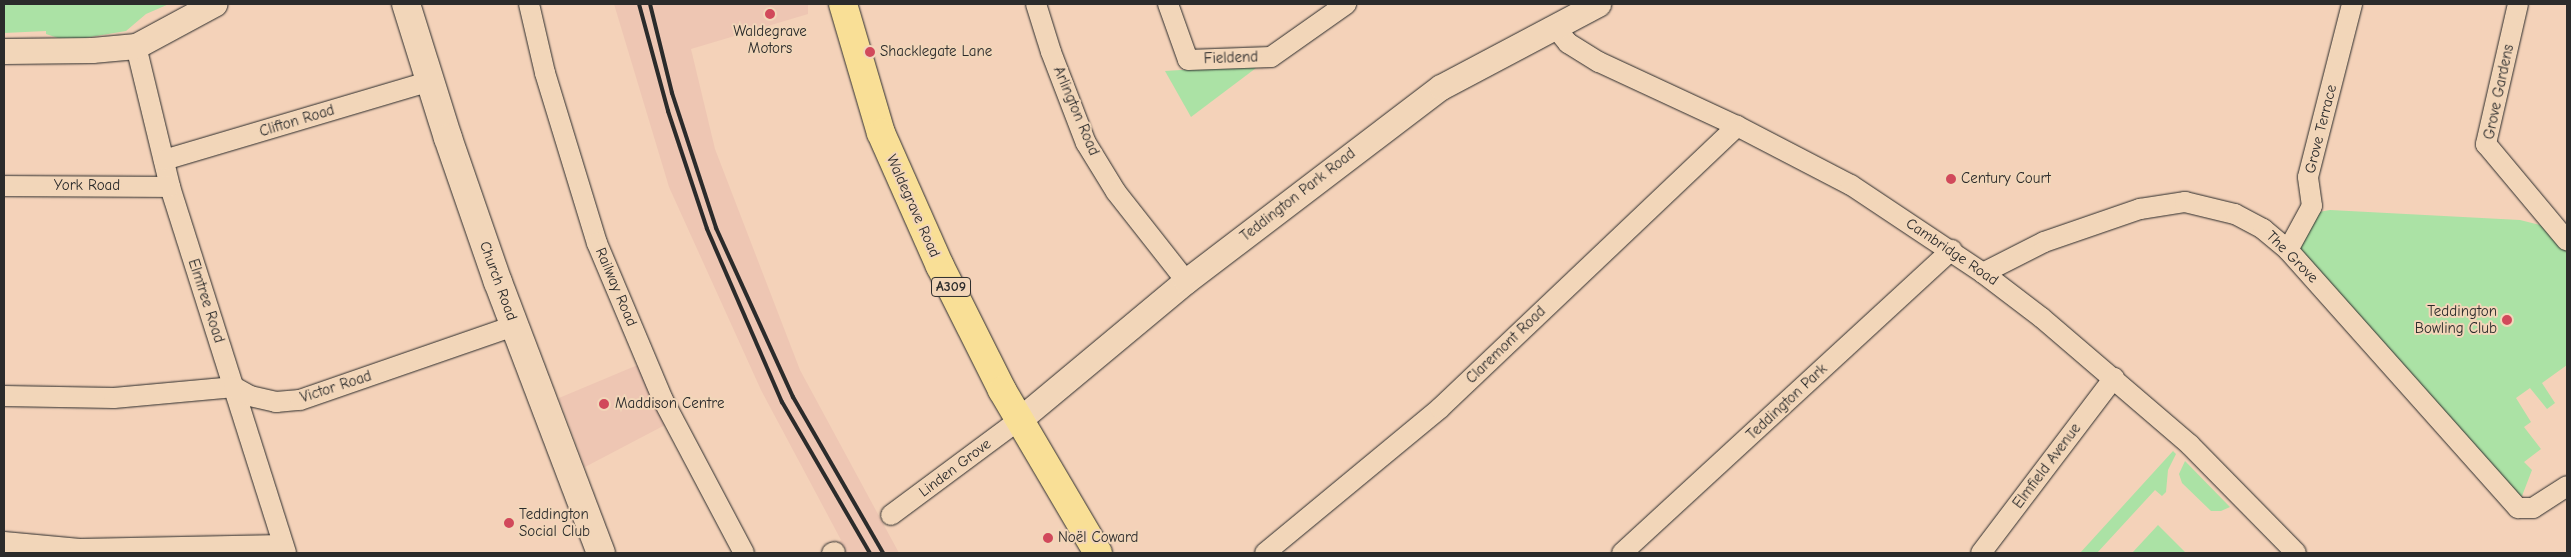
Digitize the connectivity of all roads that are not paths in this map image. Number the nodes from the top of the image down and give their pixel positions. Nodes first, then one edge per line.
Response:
1 (214, 4) edge
2 (406, 4) edge
3 (529, 4) edge
4 (843, 4) edge
5 (1036, 4) edge
6 (1168, 4) edge
7 (1346, 4) edge
8 (1598, 4) edge
9 (2352, 4) edge
10 (2518, 4) edge
11 (1555, 27) junction
12 (136, 46) junction
13 (4, 51) edge
14 (430, 82) junction
15 (1737, 126) junction
16 (164, 160) junction
17 (4, 186) edge
18 (170, 187) junction
19 (2567, 241) edge
20 (1952, 250) junction
21 (2288, 250) junction
22 (1983, 273) junction
23 (1186, 281) junction
24 (514, 326) junction
25 (2114, 378) junction
26 (234, 387) junction
27 (4, 396) edge
28 (1020, 420) junction
29 (2567, 486) edge
30 (891, 515) dead end
31 (4, 542) edge
32 (284, 549) edge
33 (601, 553) edge
34 (744, 553) edge
35 (1098, 553) edge
36 (1265, 553) edge
37 (1622, 553) edge
38 (1981, 553) edge
39 (2296, 553) edge

1 - 12 street
2 - 14 main road, Church Road
3 - 34 street, Railway Road
4 - 28 main road, Waldegrave Road / A309
5 - 23 street, Arlington Road
6 - 7 street, Fieldend
8 - 11 street, Teddington Park Road
9 - 21 street, Grove Terrace
10 - 19 street, Grove Gardens
11 - 15 street, Cambridge Road
11 - 23 street, Teddington Park Road
12 - 13 street
12 - 16 street, Elmtree Road
14 - 16 street, Clifton Road
14 - 24 main road, Church Road
15 - 20 street, Cambridge Road
15 - 36 street, Claremont Road
16 - 18 street, Elmtree Road
17 - 18 street, York Road
18 - 26 street, Elmtree Road
20 - 22 street, Cambridge Road
20 - 37 street, Teddington Park
21 - 22 street, The Grove
21 - 29 street, The Grove
22 - 25 street, Cambridge Road
23 - 28 street, Teddington Park Road
24 - 26 street, Victor Road
24 - 33 main road, Church Road
25 - 38 street, Elmfield Avenue
25 - 39 street, Cambridge Road
26 - 27 street
26 - 32 street, Elmtree Road
28 - 30 street, Linden Grove
28 - 35 main road, Waldegrave Road / A309
31 - 32 street

